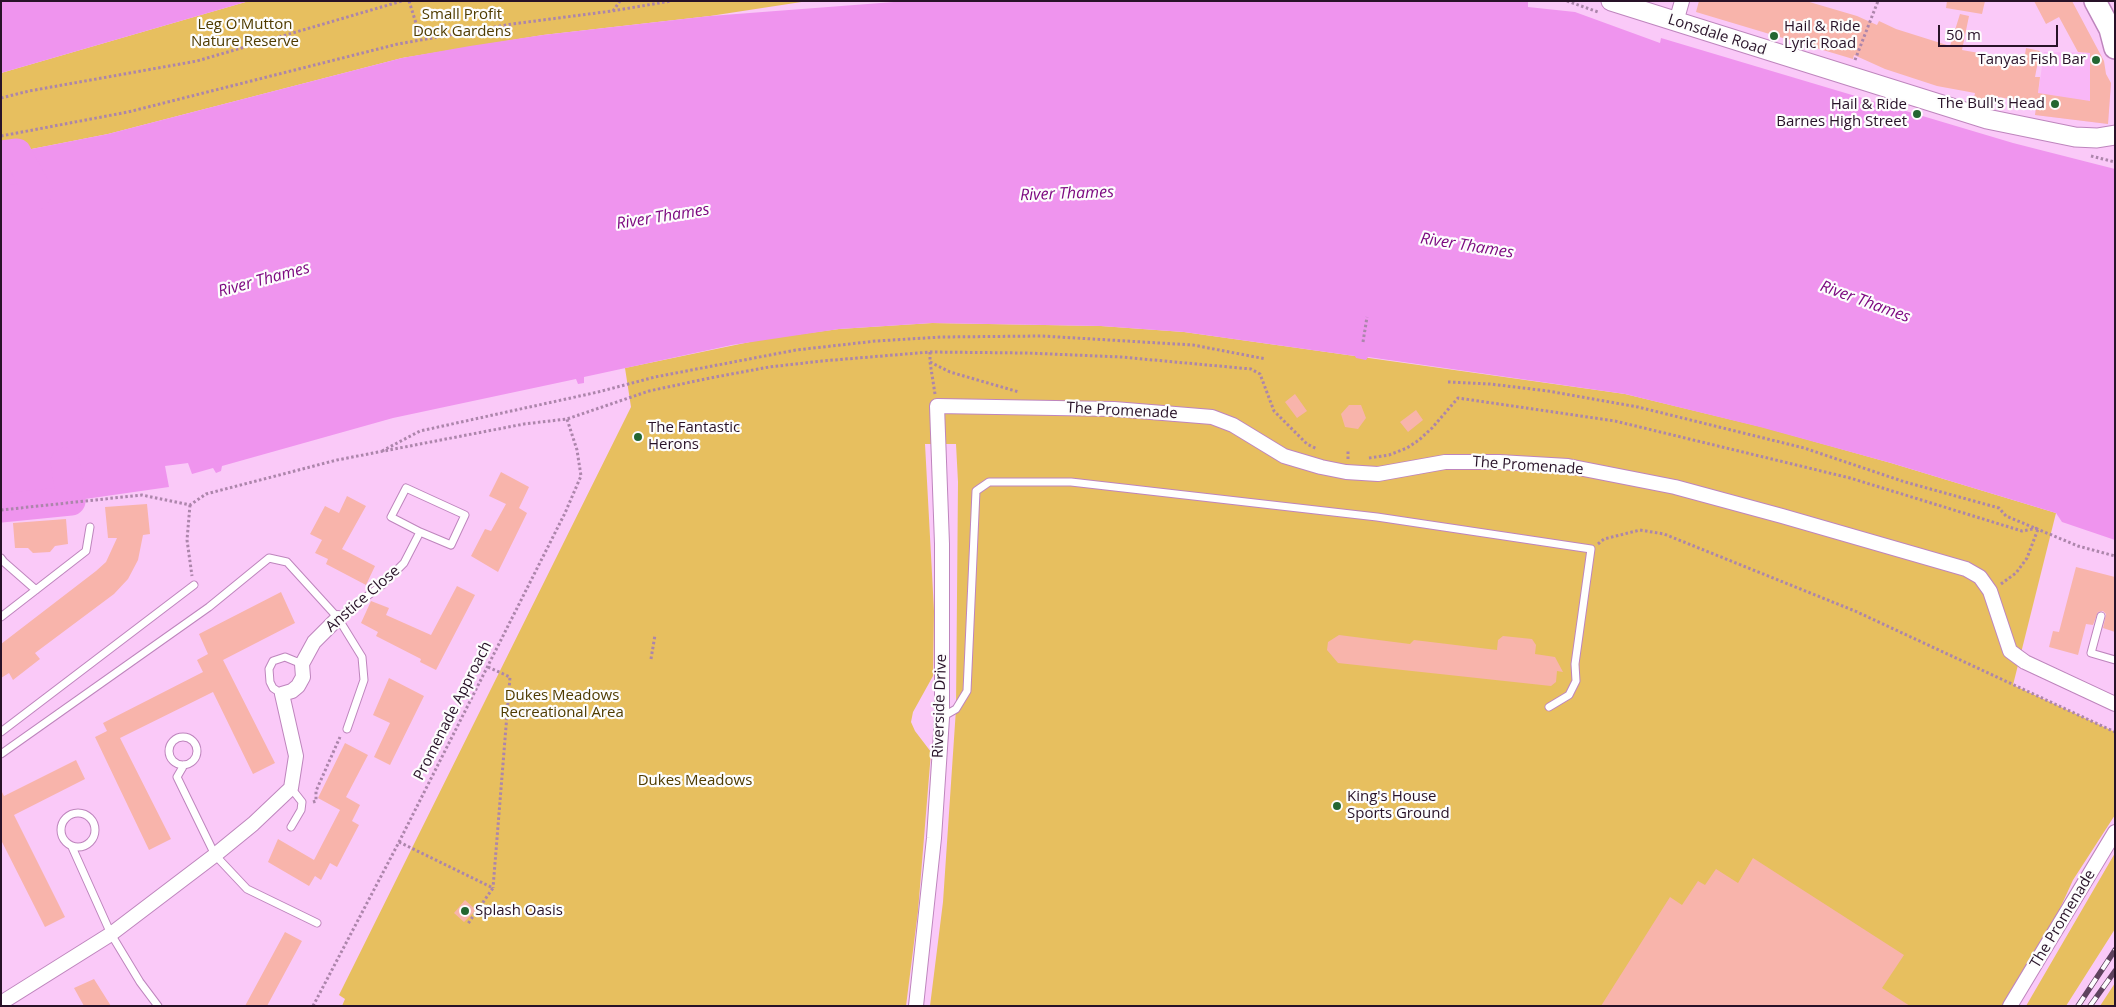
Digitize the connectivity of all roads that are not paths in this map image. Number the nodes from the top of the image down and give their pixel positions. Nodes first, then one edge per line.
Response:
1 (1611, 1) edge
2 (1682, 1) edge
3 (2095, 1) edge
4 (1676, 22) junction
5 (2115, 48) edge
6 (2115, 135) edge
7 (937, 406) joint
8 (90, 527) dead end
9 (420, 532) junction
10 (1, 558) edge
11 (194, 585) road end
12 (36, 590) junction
13 (2102, 616) dead end
14 (1, 617) edge
15 (338, 618) junction
16 (2115, 660) edge
17 (302, 664) junction
18 (282, 694) junction
19 (2115, 704) edge
20 (1549, 707) dead end
21 (942, 718) junction
22 (347, 729) road end
23 (1, 732) edge
24 (1, 754) edge
25 (184, 766) junction
26 (291, 788) junction
27 (291, 827) dead end
28 (2115, 832) edge
29 (72, 847) junction
30 (215, 855) junction
31 (317, 923) dead end
32 (111, 934) junction
33 (2, 1000) edge
34 (158, 1006) edge
35 (916, 1006) edge
36 (2010, 1006) edge

1 - 4 main road, Lonsdale Road
2 - 4 street
3 - 5 main road
4 - 6 main road, Lonsdale Road
7 - 19 street, The Promenade
7 - 21 street, Riverside Drive
8 - 12 lane
9 - 9 lane
9 - 15 lane, Anstice Close
10 - 12 lane
11 - 23 lane
12 - 14 lane
13 - 16 lane
15 - 17 street, Anstice Close
15 - 22 lane
15 - 24 lane
17 - 18 street
17 - 18 lane
18 - 26 street
20 - 21 lane
21 - 35 street, Riverside Drive
25 - 25 lane
25 - 30 lane
26 - 27 lane
26 - 30 street
28 - 36 street, The Promenade
29 - 29 lane
29 - 32 lane
30 - 31 lane
30 - 32 street
32 - 33 street
32 - 34 lane

